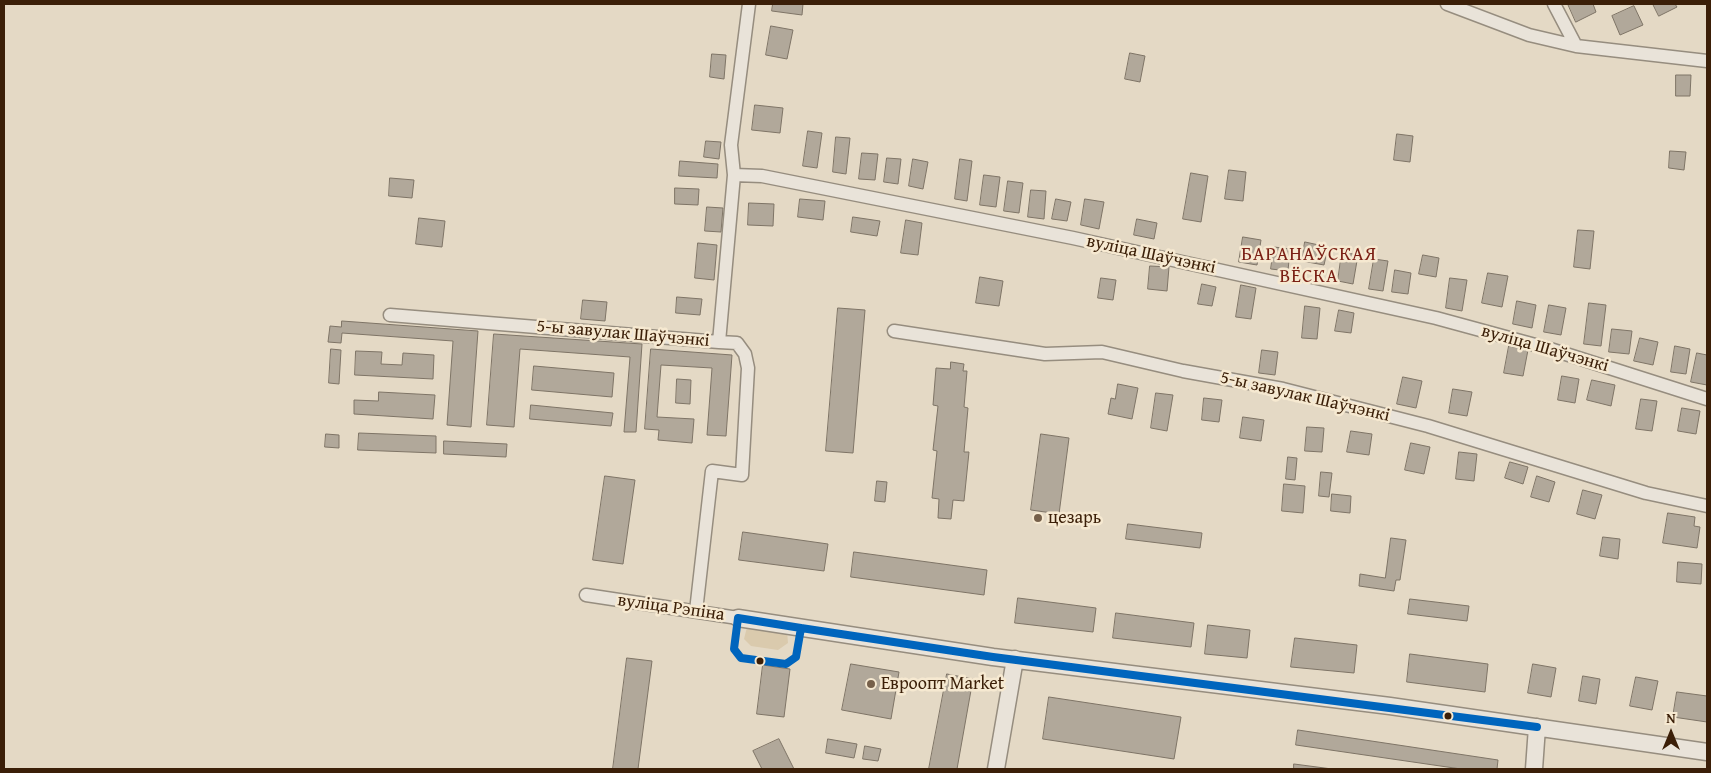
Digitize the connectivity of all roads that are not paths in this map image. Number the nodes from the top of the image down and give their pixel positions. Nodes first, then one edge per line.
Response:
1 (749, 4) edge
2 (1447, 4) edge
3 (1554, 4) edge
4 (1576, 46) junction
5 (1707, 61) edge
6 (734, 174) junction
7 (390, 315) dead end
8 (894, 331) dead end
9 (719, 342) junction
10 (1707, 399) edge
11 (1707, 506) edge
12 (586, 596) dead end
13 (696, 611) junction
14 (738, 618) joint
15 (1015, 659) junction
16 (1537, 726) junction
17 (1707, 752) edge
18 (996, 769) edge
19 (1534, 769) edge

1 - 6 street, 5-ы завулак Шаўчэнкі
2 - 4 street
3 - 4 street
4 - 5 street
6 - 9 street, 5-ы завулак Шаўчэнкі
6 - 10 street, вуліца Шаўчэнкі
7 - 9 street, 5-ы завулак Шаўчэнкі
8 - 11 street, 5-ы завулак Шаўчэнкі
9 - 13 street
12 - 13 street, вуліца Рэпіна
13 - 14 street, вуліца Рэпіна
14 - 15 street, вуліца Рэпіна
15 - 16 street, вуліца Рэпіна
15 - 18 street
16 - 17 street, вуліца Рэпіна
16 - 19 street

